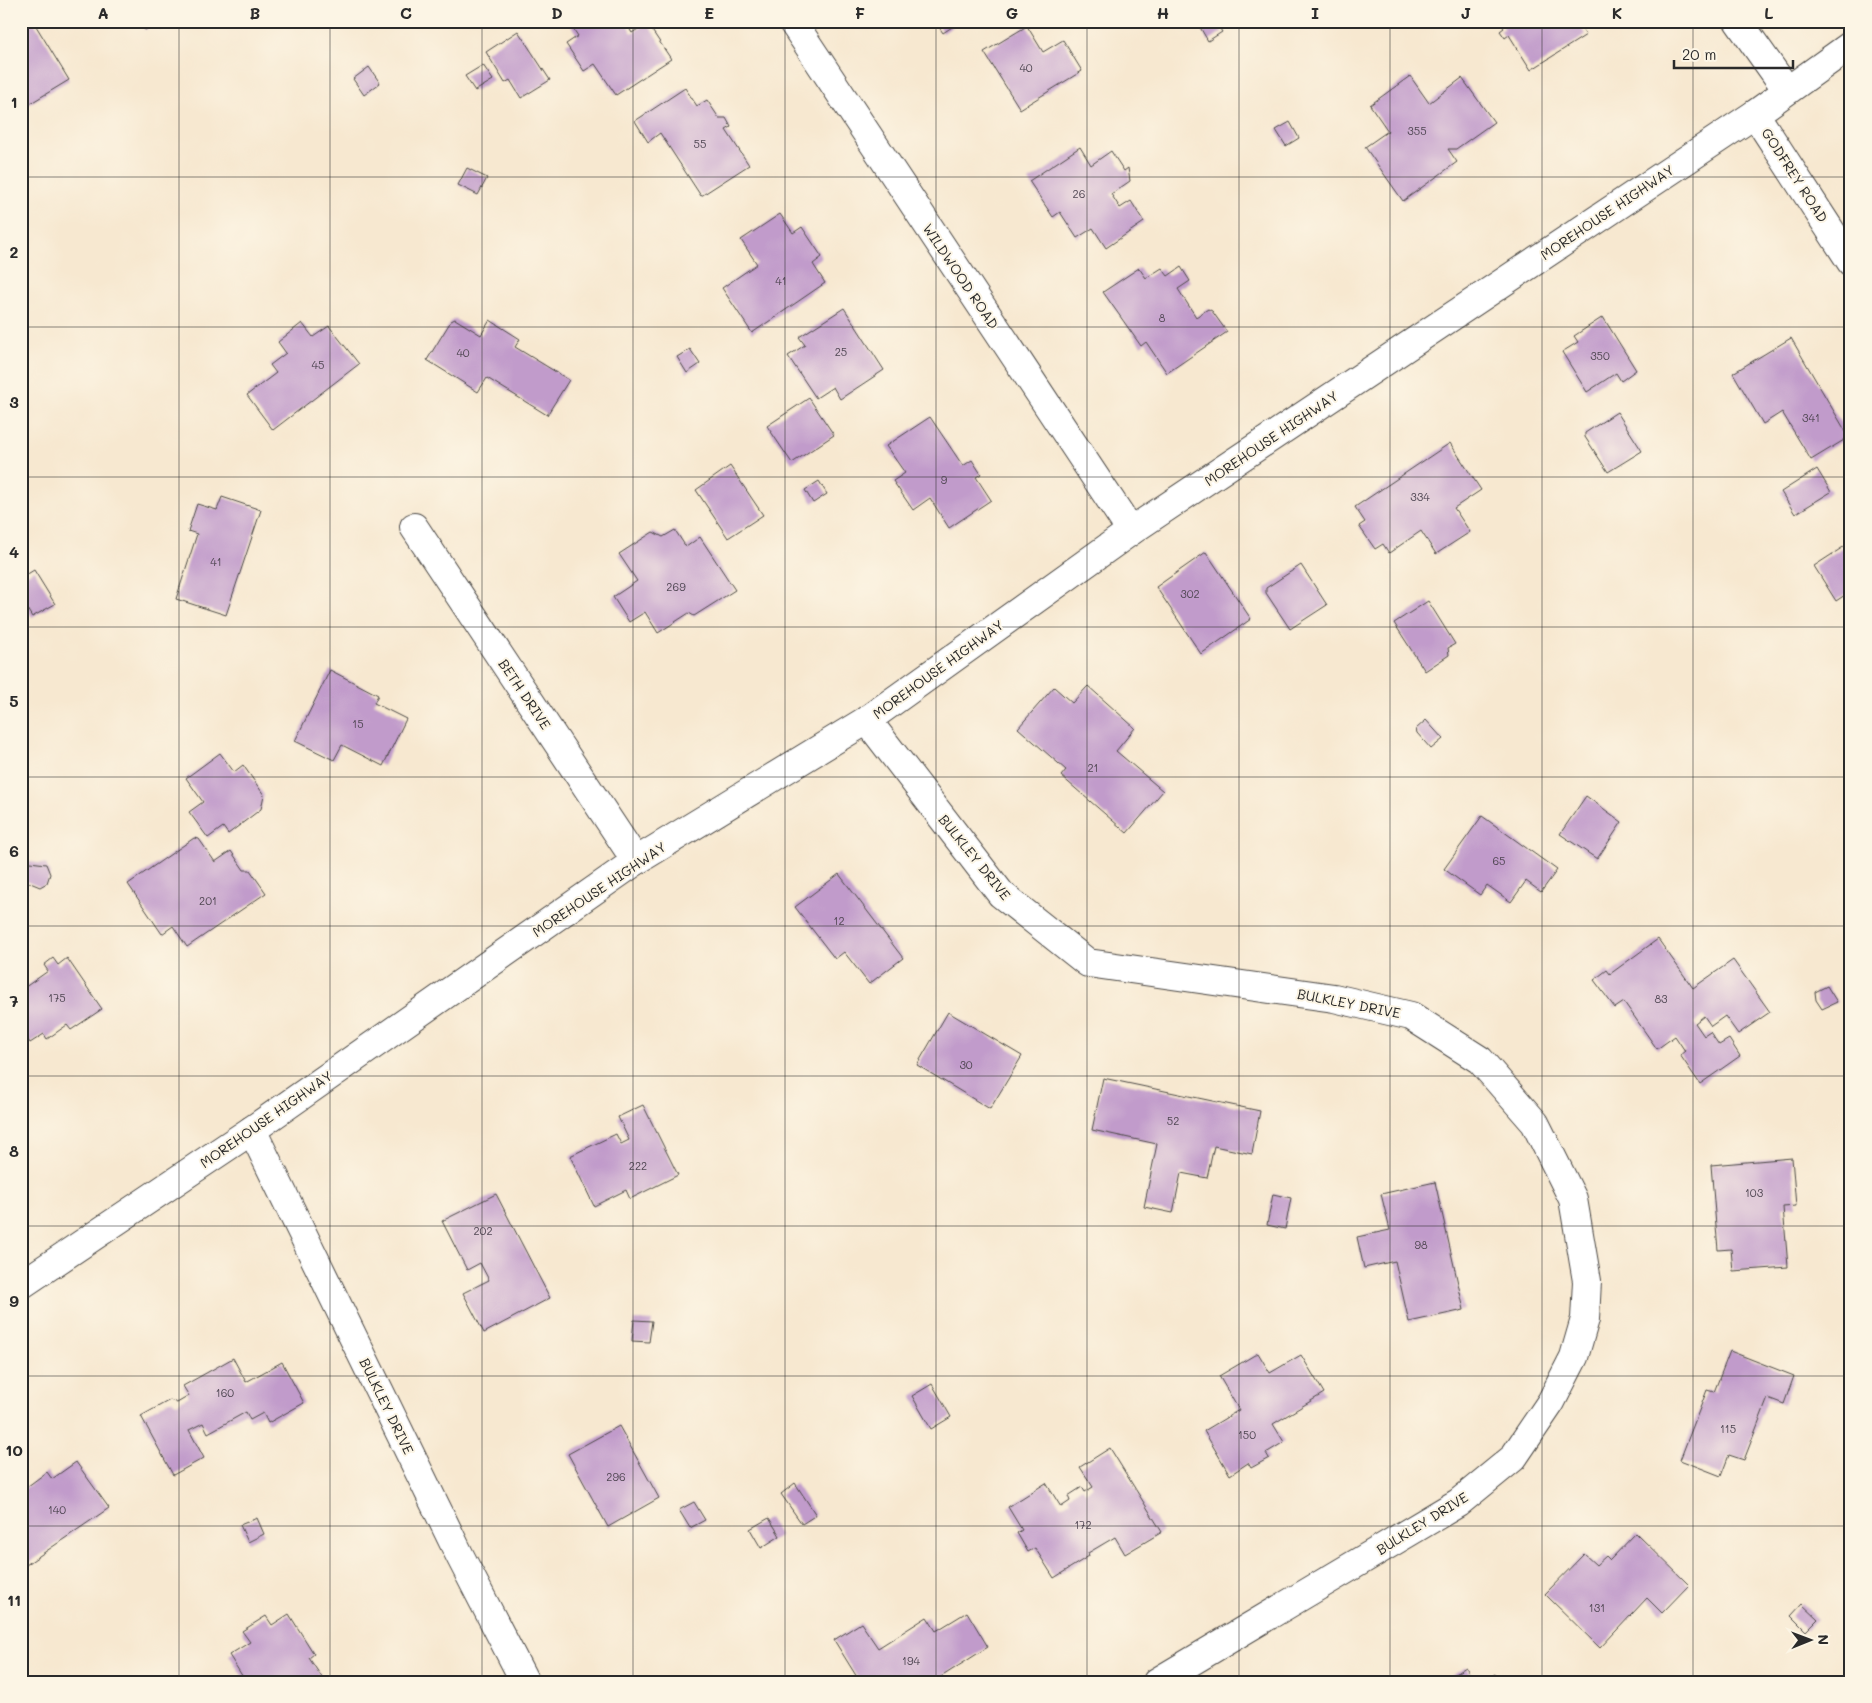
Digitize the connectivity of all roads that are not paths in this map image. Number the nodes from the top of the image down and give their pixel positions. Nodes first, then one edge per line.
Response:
1 (792, 21) edge
2 (1738, 21) edge
3 (1851, 45) edge
4 (1787, 90) junction
5 (1755, 114) junction
6 (1851, 262) edge
7 (414, 527) dead end
8 (1131, 531) junction
9 (867, 720) junction
10 (636, 861) junction
11 (252, 1130) junction
12 (21, 1285) edge
13 (525, 1682) edge
14 (1157, 1682) edge

1 - 8 street, WILDWOOD ROAD
2 - 4 street
3 - 4 street, MOREHOUSE HIGHWAY
4 - 5 street, MOREHOUSE HIGHWAY
5 - 6 street, GODFREY ROAD
5 - 8 street, MOREHOUSE HIGHWAY
7 - 10 street, BETH DRIVE
8 - 9 street, MOREHOUSE HIGHWAY
9 - 10 street, MOREHOUSE HIGHWAY
9 - 14 street, BULKLEY DRIVE
10 - 11 street, MOREHOUSE HIGHWAY
11 - 12 street, MOREHOUSE HIGHWAY
11 - 13 street, BULKLEY DRIVE

